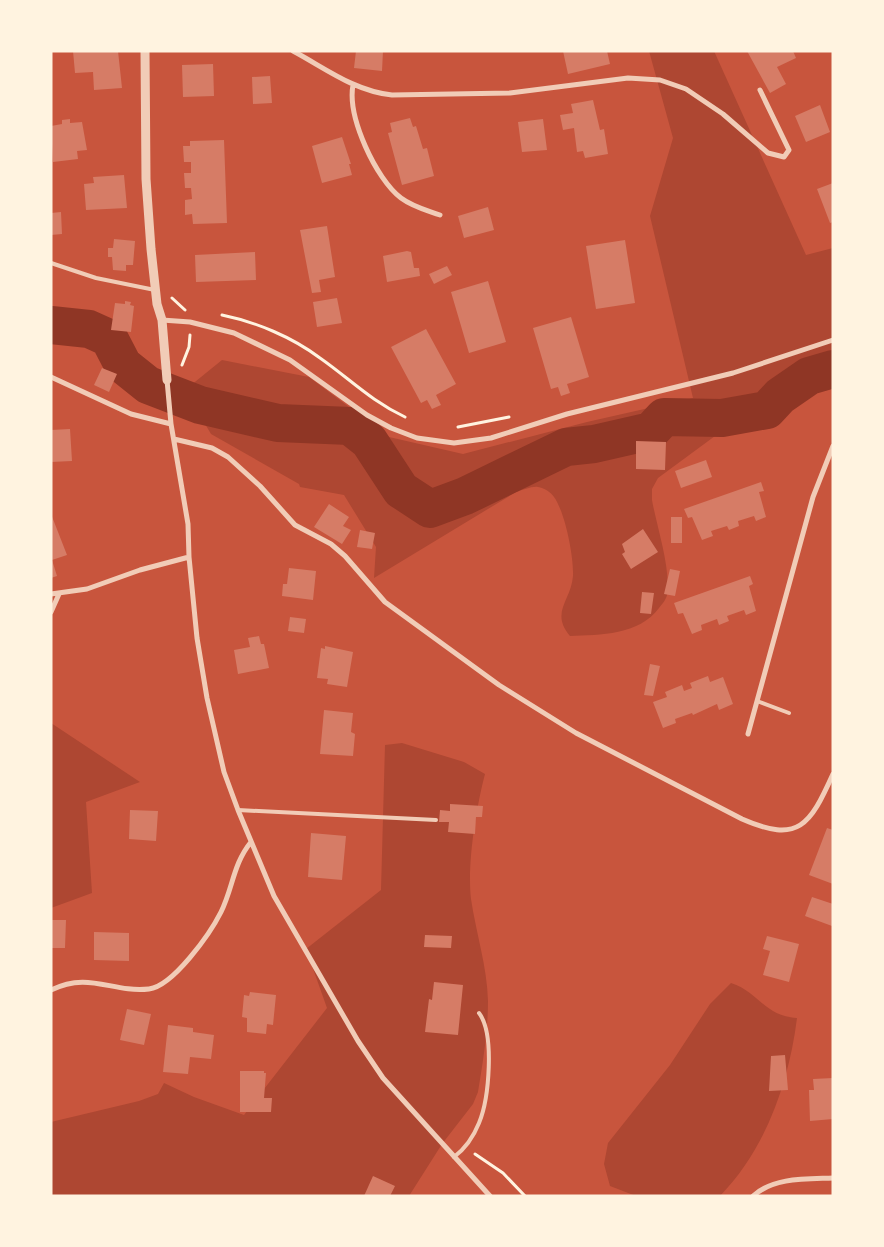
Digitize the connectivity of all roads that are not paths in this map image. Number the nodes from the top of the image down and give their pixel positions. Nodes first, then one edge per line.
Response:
1 (145, 51) edge
2 (293, 51) edge
3 (353, 85) junction
4 (760, 90) dead end
5 (440, 215) dead end
6 (51, 263) edge
7 (155, 290) junction
8 (162, 320) junction
9 (833, 340) edge
10 (51, 377) edge
11 (167, 380) joint
12 (171, 424) junction
13 (174, 439) junction
14 (833, 446) edge
15 (189, 557) junction
16 (51, 594) edge
17 (59, 594) junction
18 (51, 612) edge
19 (756, 701) junction
20 (789, 713) dead end
21 (748, 734) dead end
22 (833, 774) edge
23 (238, 810) junction
24 (436, 820) dead end
25 (251, 842) junction
26 (51, 990) edge
27 (479, 1013) dead end
28 (454, 1157) junction
29 (833, 1178) edge
30 (490, 1196) edge
31 (753, 1196) edge

1 - 7 street
2 - 3 street
3 - 4 street
3 - 5 street
6 - 7 lane
7 - 8 street
8 - 9 street
8 - 11 street
10 - 12 street
11 - 12 street
12 - 13 street
13 - 15 street
13 - 22 street
14 - 19 street
15 - 17 street
15 - 23 street
16 - 17 street
17 - 18 street
19 - 20 lane
19 - 21 street
23 - 24 lane
23 - 25 street
25 - 26 street
25 - 28 street
27 - 28 lane
28 - 30 street
29 - 31 street

